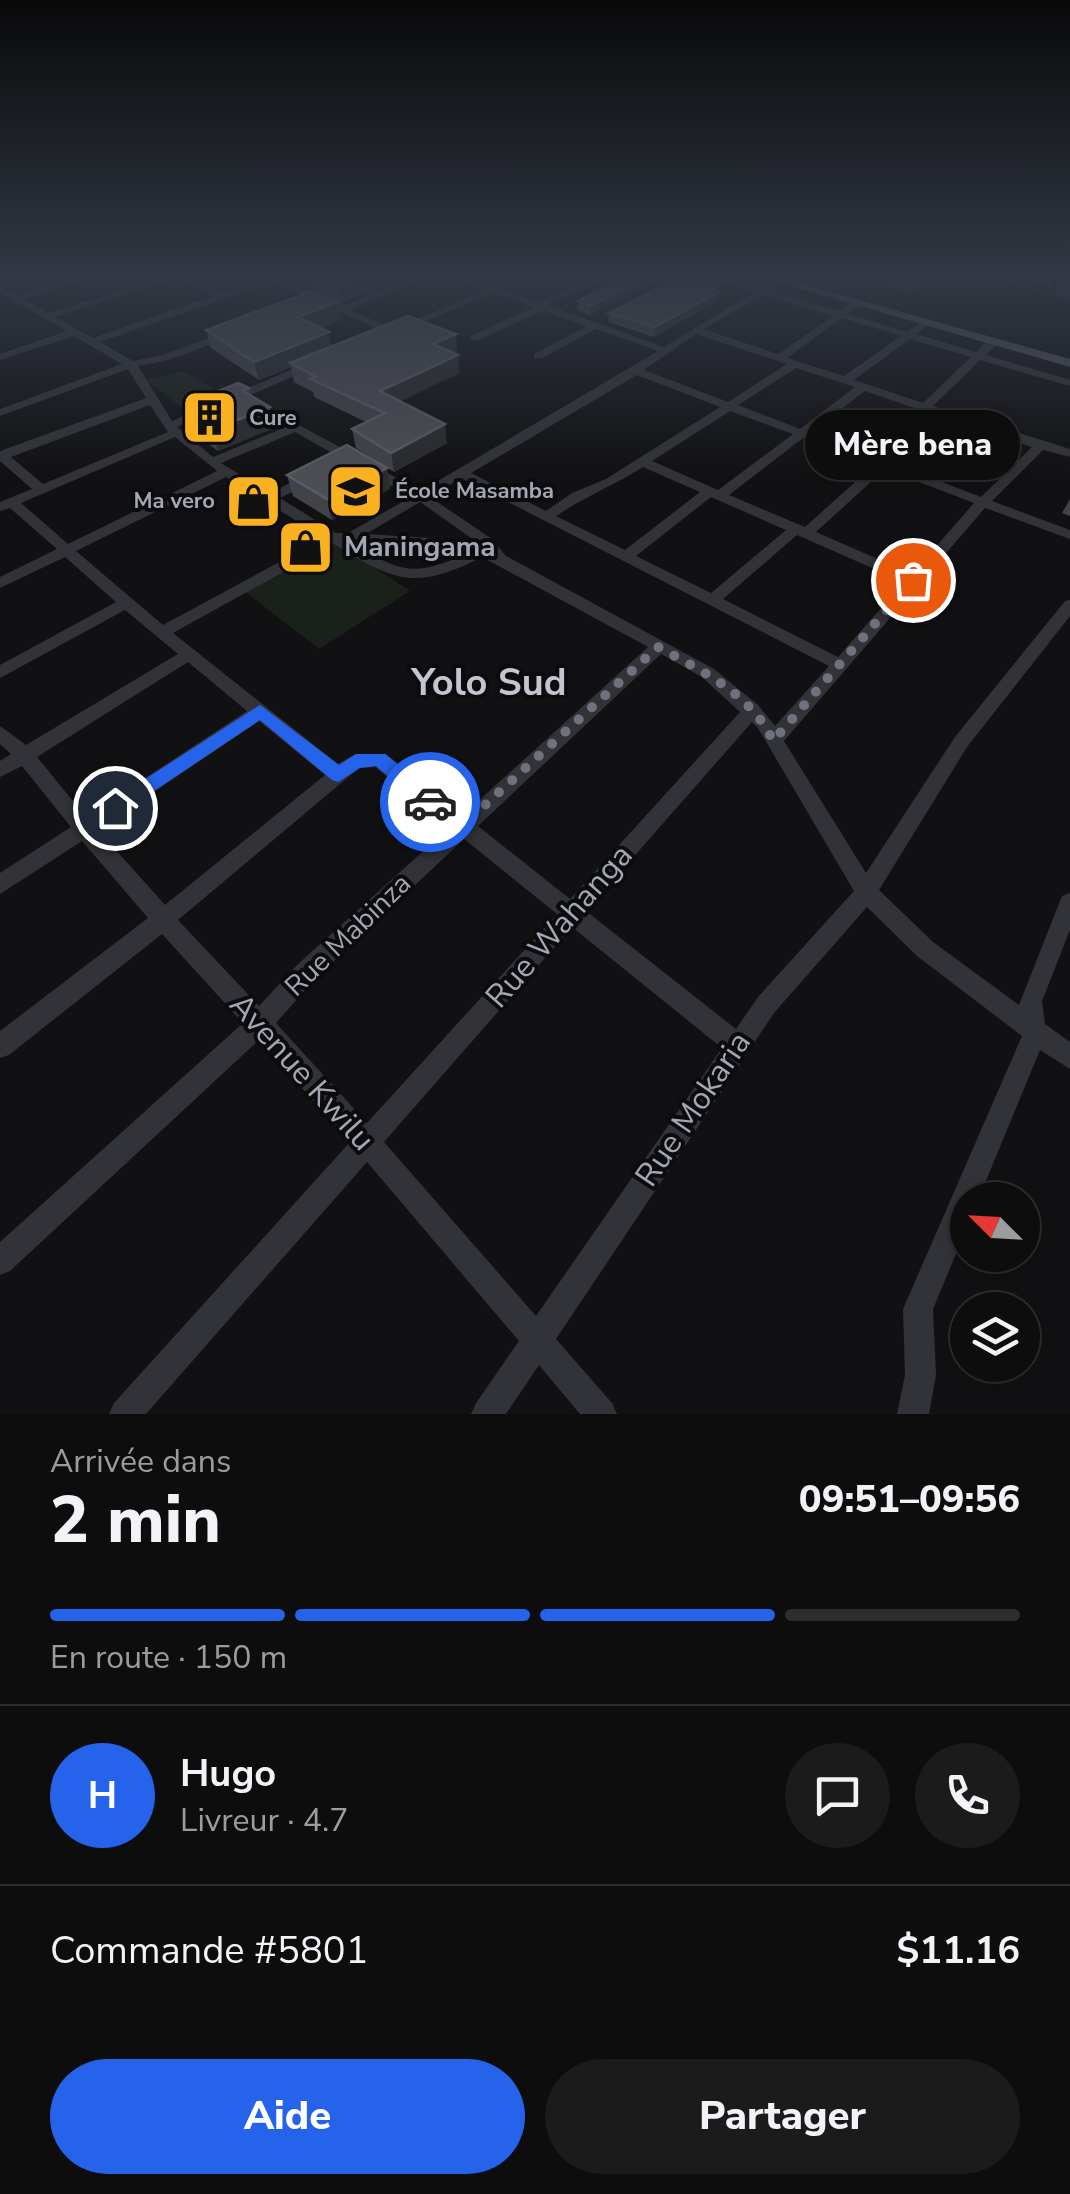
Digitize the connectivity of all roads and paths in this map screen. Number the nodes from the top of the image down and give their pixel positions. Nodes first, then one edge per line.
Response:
1 (34, 345) edge
2 (100, 345) edge
3 (200, 345) edge
4 (557, 345) edge
5 (650, 345) edge
6 (672, 345) edge
7 (740, 345) edge
8 (798, 345) edge
9 (896, 345) edge
10 (943, 345) edge
11 (990, 345) edge
12 (1008, 345) edge
13 (664, 350) junction
14 (0, 356) edge
15 (538, 356) dead end
16 (980, 356) junction
17 (780, 358) junction
18 (324, 360) edge
19 (1070, 362) edge
20 (796, 363) junction
21 (132, 364) junction
22 (636, 371) junction
23 (846, 380) junction
24 (1070, 383) edge
25 (864, 386) junction
26 (152, 400) junction
27 (925, 407) junction
28 (730, 408) junction
29 (941, 412) junction
30 (0, 413) edge
31 (172, 430) junction
32 (803, 436) junction
33 (1040, 446) junction
34 (1068, 452) edge
35 (0, 456) edge
36 (350, 458) junction
37 (211, 462) junction
38 (644, 462) junction
39 (883, 464) junction
40 (225, 472) junction
41 (463, 474) junction
42 (41, 489) junction
43 (715, 493) junction
44 (419, 498) junction
45 (268, 500) junction
46 (983, 502) junction
47 (6, 504) edge
48 (547, 516) junction
49 (801, 531) junction
50 (1070, 534) edge
51 (344, 537) junction
52 (70, 549) junction
53 (482, 551) junction
54 (627, 556) junction
55 (503, 560) junction
56 (913, 580) junction
57 (0, 583) edge
58 (713, 600) junction
59 (126, 602) junction
60 (1070, 605) edge
61 (164, 630) junction
62 (658, 647) junction
63 (191, 652) junction
64 (838, 664) junction
65 (0, 672) edge
66 (752, 710) junction
67 (260, 711) junction
68 (0, 732) edge
69 (773, 741) junction
70 (25, 755) junction
71 (0, 770) edge
72 (338, 775) junction
73 (462, 826) junction
74 (86, 828) junction
75 (0, 885) edge
76 (866, 892) junction
77 (1070, 903) edge
78 (571, 912) junction
79 (164, 919) junction
80 (260, 1023) junction
81 (1035, 1034) junction
82 (737, 1045) junction
83 (0, 1046) edge
84 (1070, 1057) edge
85 (367, 1144) junction
86 (0, 1261) edge
87 (536, 1339) junction
88 (125, 1414) edge
89 (486, 1414) edge
90 (601, 1414) edge
91 (913, 1414) edge

1 - 14 street
2 - 21 street
3 - 21 street
4 - 15 street
5 - 13 street
6 - 13 street
7 - 17 street
8 - 17 street
9 - 23 street
10 - 16 street
11 - 16 street
12 - 19 main road
13 - 22 street
16 - 24 street
16 - 27 street
17 - 20 street
18 - 31 street
20 - 23 street
20 - 28 street
21 - 26 street
21 - 30 street
22 - 28 street
22 - 41 street
23 - 25 street
25 - 27 street
25 - 32 street
26 - 31 street
26 - 35 street
27 - 29 street
28 - 32 street
28 - 38 street
29 - 33 street
29 - 39 street
31 - 37 street
31 - 42 street
32 - 39 street
32 - 43 street
33 - 34 street
33 - 46 street
35 - 42 street
36 - 37 street
36 - 44 street
36 - 45 street
37 - 40 street
38 - 43 street
38 - 48 street
39 - 46 street
39 - 49 street
40 - 45 street
40 - 52 street
41 - 44 street
41 - 48 street
42 - 47 street
43 - 49 street
43 - 54 street
44 - 51 street
44 - 55 street
45 - 51 street
46 - 50 street
46 - 56 street
47 - 52 street
48 - 54 street
49 - 56 street
49 - 58 street
51 - 53 street
51 - 53 street
51 - 61 street
52 - 57 street
52 - 59 street
53 - 55 street
54 - 58 street
55 - 62 street
56 - 64 street
58 - 64 street
59 - 61 street
59 - 65 street
60 - 76 street, Rue Mokaria
61 - 63 street
62 - 66 street
62 - 73 street, Rue Mabinza
63 - 67 street
63 - 70 street
64 - 69 street
66 - 69 street
66 - 78 street, Rue Wahanga
67 - 72 street
67 - 74 street
68 - 70 street, Avenue Kwilu
69 - 76 street
70 - 71 street
70 - 74 street, Avenue Kwilu
72 - 73 street
72 - 79 street
73 - 78 street
73 - 80 street, Rue Mabinza
74 - 75 street
74 - 79 street, Avenue Kwilu
76 - 81 street
76 - 82 street, Rue Mokaria
77 - 81 street
78 - 82 street
78 - 85 street, Rue Wahanga
79 - 80 street, Avenue Kwilu
79 - 83 street
80 - 85 street, Avenue Kwilu
80 - 86 street, Rue Mabinza
81 - 84 street
81 - 91 street
82 - 87 street, Rue Mokaria
85 - 87 street, Avenue Kwilu
85 - 88 street, Rue Wahanga
87 - 89 street, Rue Mokaria
87 - 90 street, Avenue Kwilu

